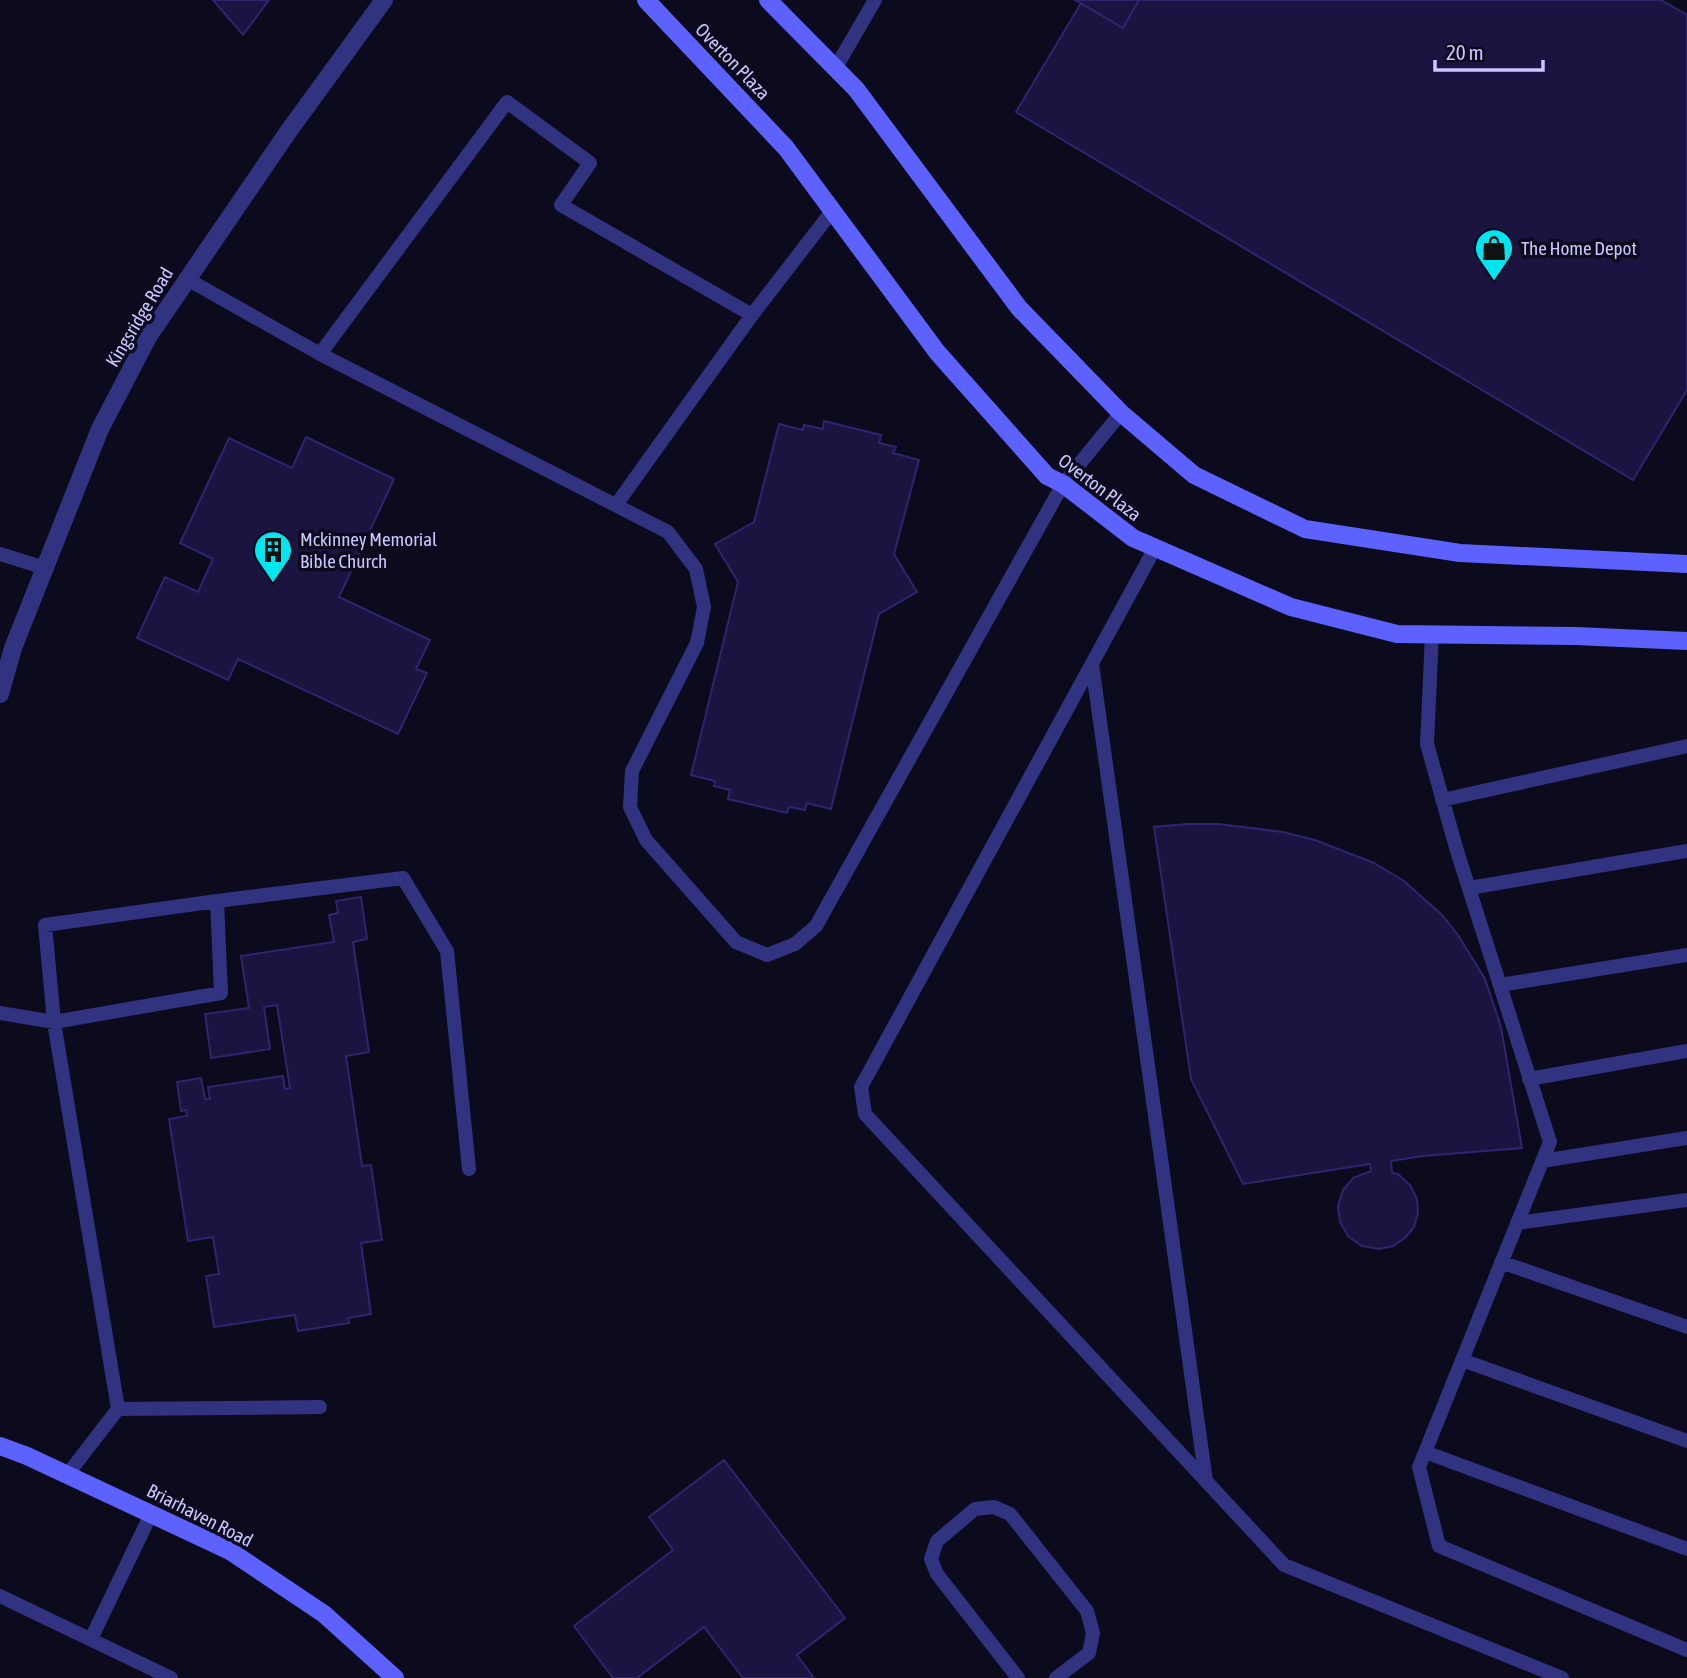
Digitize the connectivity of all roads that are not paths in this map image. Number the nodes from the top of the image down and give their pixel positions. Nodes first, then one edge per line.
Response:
1 (384, 0) edge
2 (646, 0) edge
3 (768, 0) edge
4 (876, 0) edge
5 (836, 67) junction
6 (833, 210) junction
7 (187, 279) junction
8 (752, 315) junction
9 (320, 354) junction
10 (1121, 413) junction
11 (1063, 484) junction
12 (616, 505) junction
13 (1155, 548) junction
14 (0, 554) edge
15 (1687, 565) edge
16 (45, 568) junction
17 (1432, 634) junction
18 (1687, 641) edge
19 (1092, 664) junction
20 (0, 694) edge
21 (1687, 746) edge
22 (1442, 800) junction
23 (1687, 851) edge
24 (1469, 888) junction
25 (217, 901) junction
26 (1687, 955) edge
27 (1500, 985) junction
28 (0, 1013) edge
29 (54, 1022) junction
30 (1687, 1051) edge
31 (1530, 1079) junction
32 (1687, 1138) edge
33 (1542, 1161) junction
34 (469, 1169) dead end
35 (1687, 1200) edge
36 (1517, 1223) junction
37 (1501, 1262) junction
38 (1687, 1327) edge
39 (1462, 1360) junction
40 (320, 1407) dead end
41 (118, 1409) junction
42 (1687, 1440) edge
43 (0, 1446) edge
44 (1425, 1452) junction
45 (67, 1475) junction
46 (1206, 1481) junction
47 (151, 1514) junction
48 (1687, 1549) edge
49 (0, 1596) edge
50 (91, 1639) junction
51 (1687, 1650) edge
52 (171, 1678) edge
53 (395, 1678) edge
54 (1018, 1678) edge
55 (1056, 1678) edge
56 (1562, 1678) edge

1 - 7 street, Kingsridge Road
2 - 6 street, Overton Plaza
3 - 5 street
4 - 5 lane
5 - 10 street
6 - 8 lane
6 - 11 street, Overton Plaza
7 - 9 lane
7 - 16 street, Kingsridge Road
8 - 9 lane
8 - 12 lane
9 - 12 lane
10 - 11 lane
10 - 15 street
11 - 12 lane
11 - 13 street, Overton Plaza
13 - 17 street, Overton Plaza
13 - 19 lane
14 - 16 lane
16 - 20 street, Kingsridge Road
17 - 18 street, Overton Plaza
17 - 22 lane
19 - 46 lane
19 - 46 lane
21 - 22 lane
22 - 24 lane
23 - 24 lane
24 - 27 lane
25 - 29 lane
25 - 29 lane
25 - 34 lane
26 - 27 lane
27 - 31 lane
28 - 29 lane
29 - 41 lane
30 - 31 lane
31 - 33 lane
32 - 33 lane
33 - 36 lane
35 - 36 lane
36 - 37 lane
37 - 38 lane
37 - 39 lane
39 - 42 lane
39 - 44 lane
40 - 41 lane
41 - 45 lane
43 - 45 street, Briarhaven Road
44 - 48 lane
44 - 51 lane
45 - 47 street, Briarhaven Road
46 - 56 lane
47 - 50 lane
47 - 53 street, Briarhaven Road
49 - 50 lane
50 - 52 lane
54 - 55 lane

